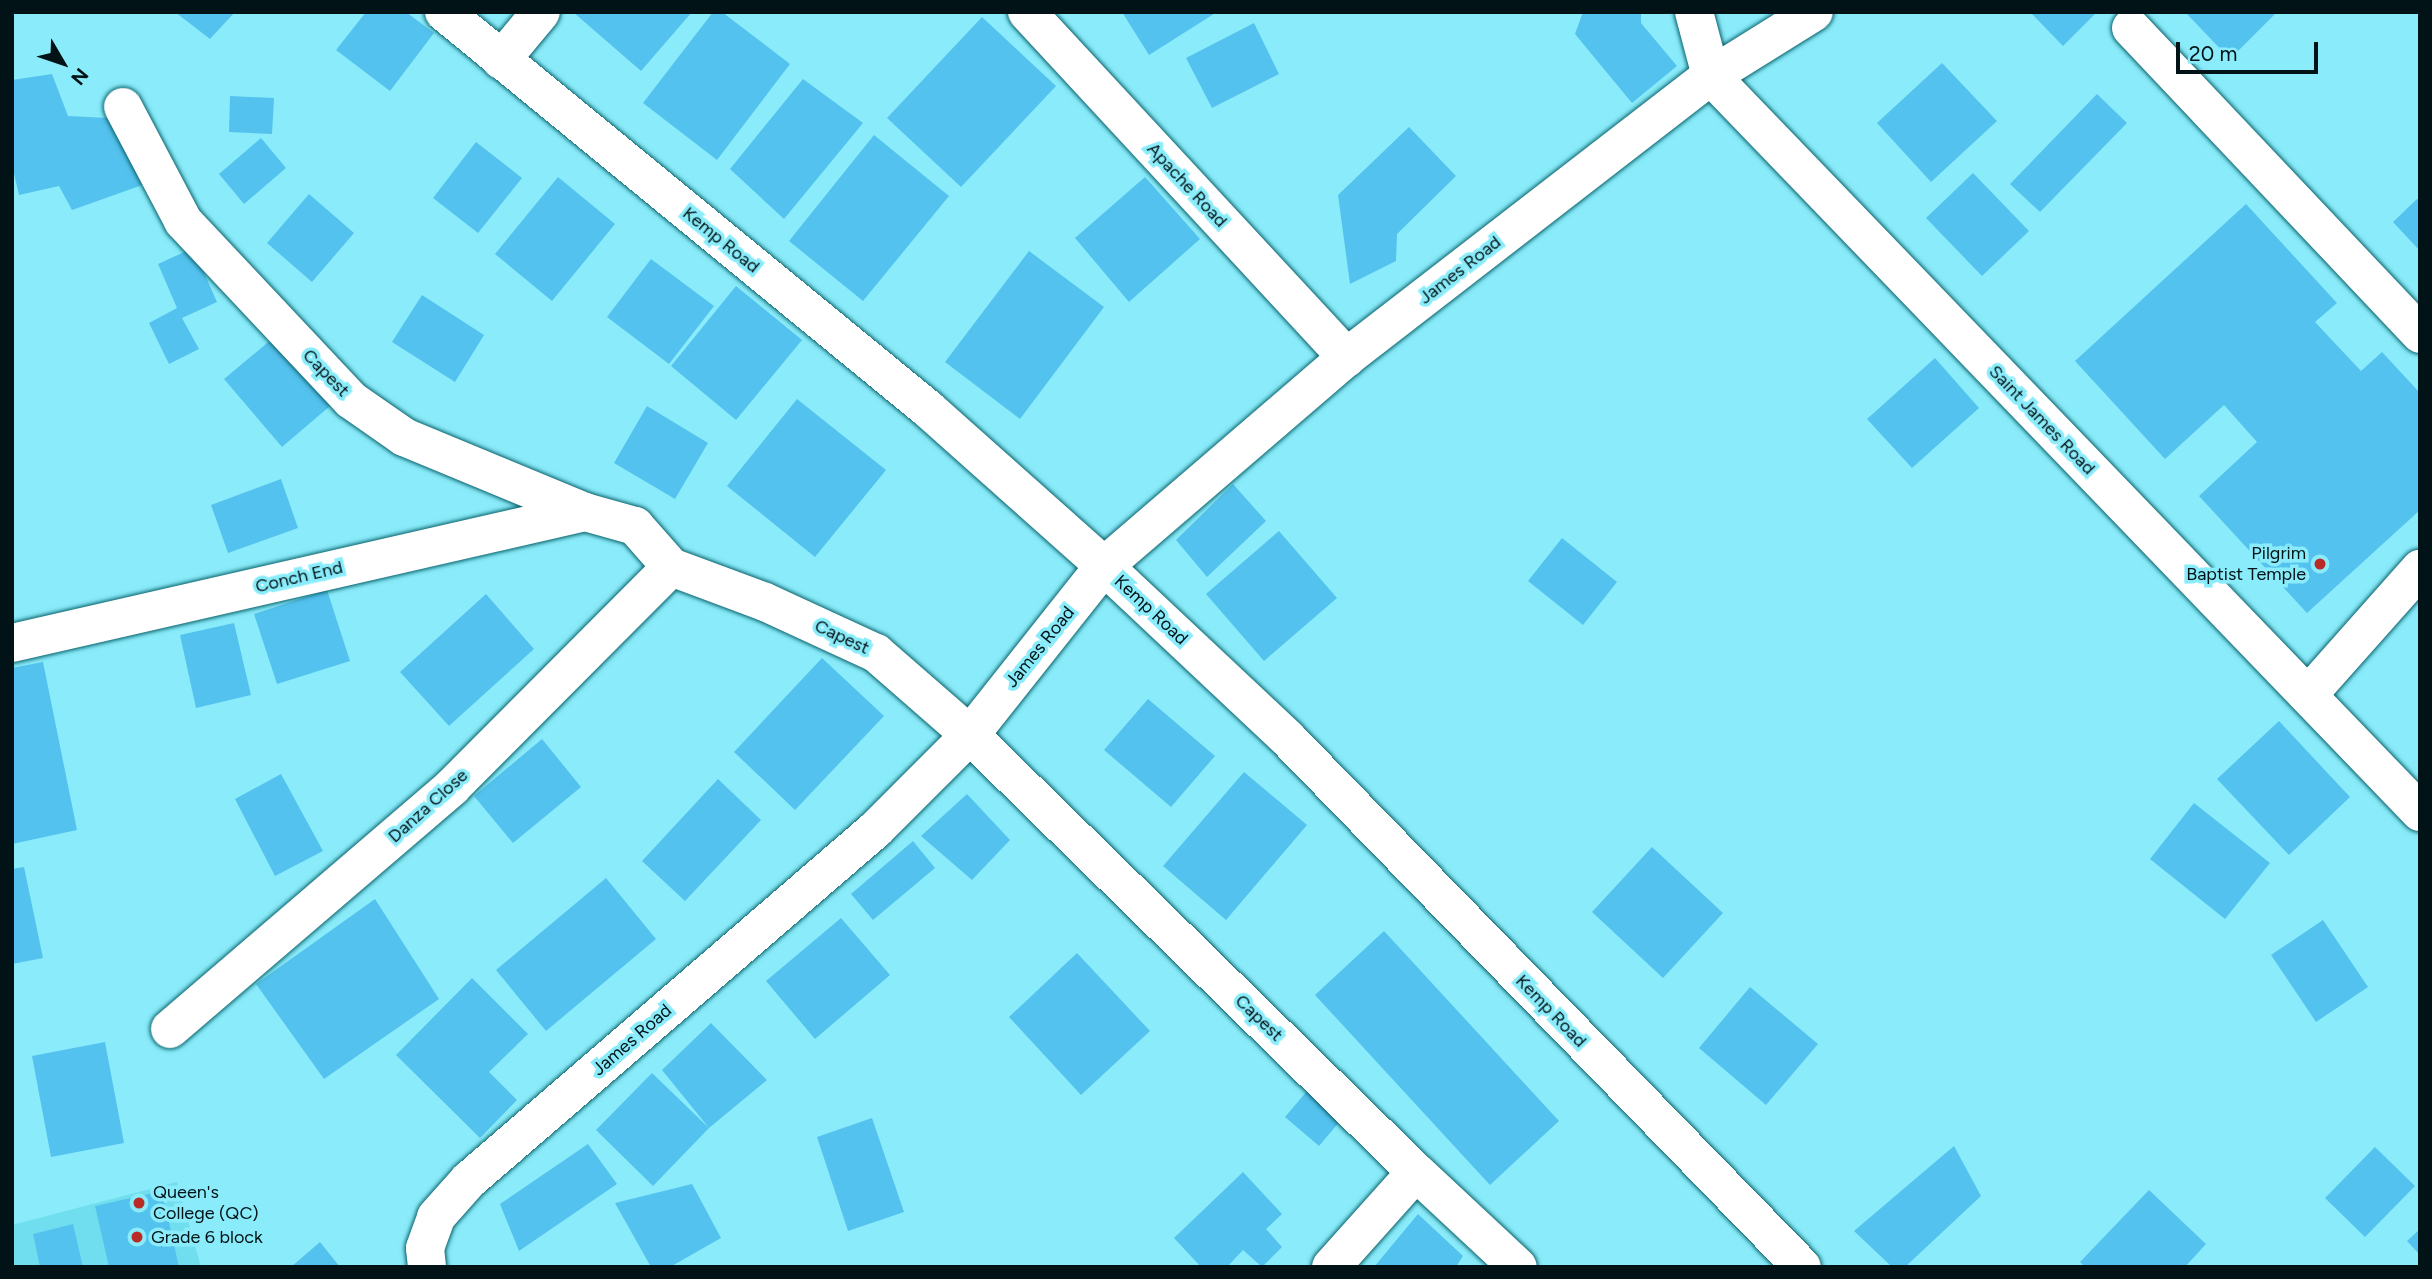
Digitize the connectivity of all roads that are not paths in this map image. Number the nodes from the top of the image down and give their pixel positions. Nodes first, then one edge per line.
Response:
1 (444, 12) edge
2 (541, 12) edge
3 (1027, 12) edge
4 (1694, 12) edge
5 (1814, 12) edge
6 (2131, 28) dead end
7 (501, 60) junction
8 (1711, 76) junction
9 (123, 107) dead end
10 (2420, 334) edge
11 (1347, 357) junction
12 (585, 512) junction
13 (1104, 566) junction
14 (671, 567) junction
15 (2420, 569) edge
16 (12, 643) edge
17 (2308, 695) junction
18 (970, 735) junction
19 (2420, 812) edge
20 (170, 1029) dead end
21 (1416, 1172) junction
22 (427, 1267) edge
23 (1331, 1267) edge
24 (1518, 1267) edge
25 (1802, 1267) edge

1 - 7 street, Kemp Road
2 - 7 street
3 - 11 street, Apache Road
4 - 8 street, Saint James Road
5 - 8 street, James Road
6 - 10 street
7 - 13 street, Kemp Road
8 - 11 street, James Road
8 - 17 street, Saint James Road
9 - 12 street, Capest
11 - 13 street, James Road
12 - 14 street, Capest
12 - 16 street, Conch End
13 - 18 street, James Road
13 - 25 street, Kemp Road
14 - 18 street, Capest
14 - 20 street, Danza Close
15 - 17 street
17 - 19 street, Saint James Road
18 - 21 street, Capest
18 - 22 street, James Road
21 - 23 street
21 - 24 street, Capest

